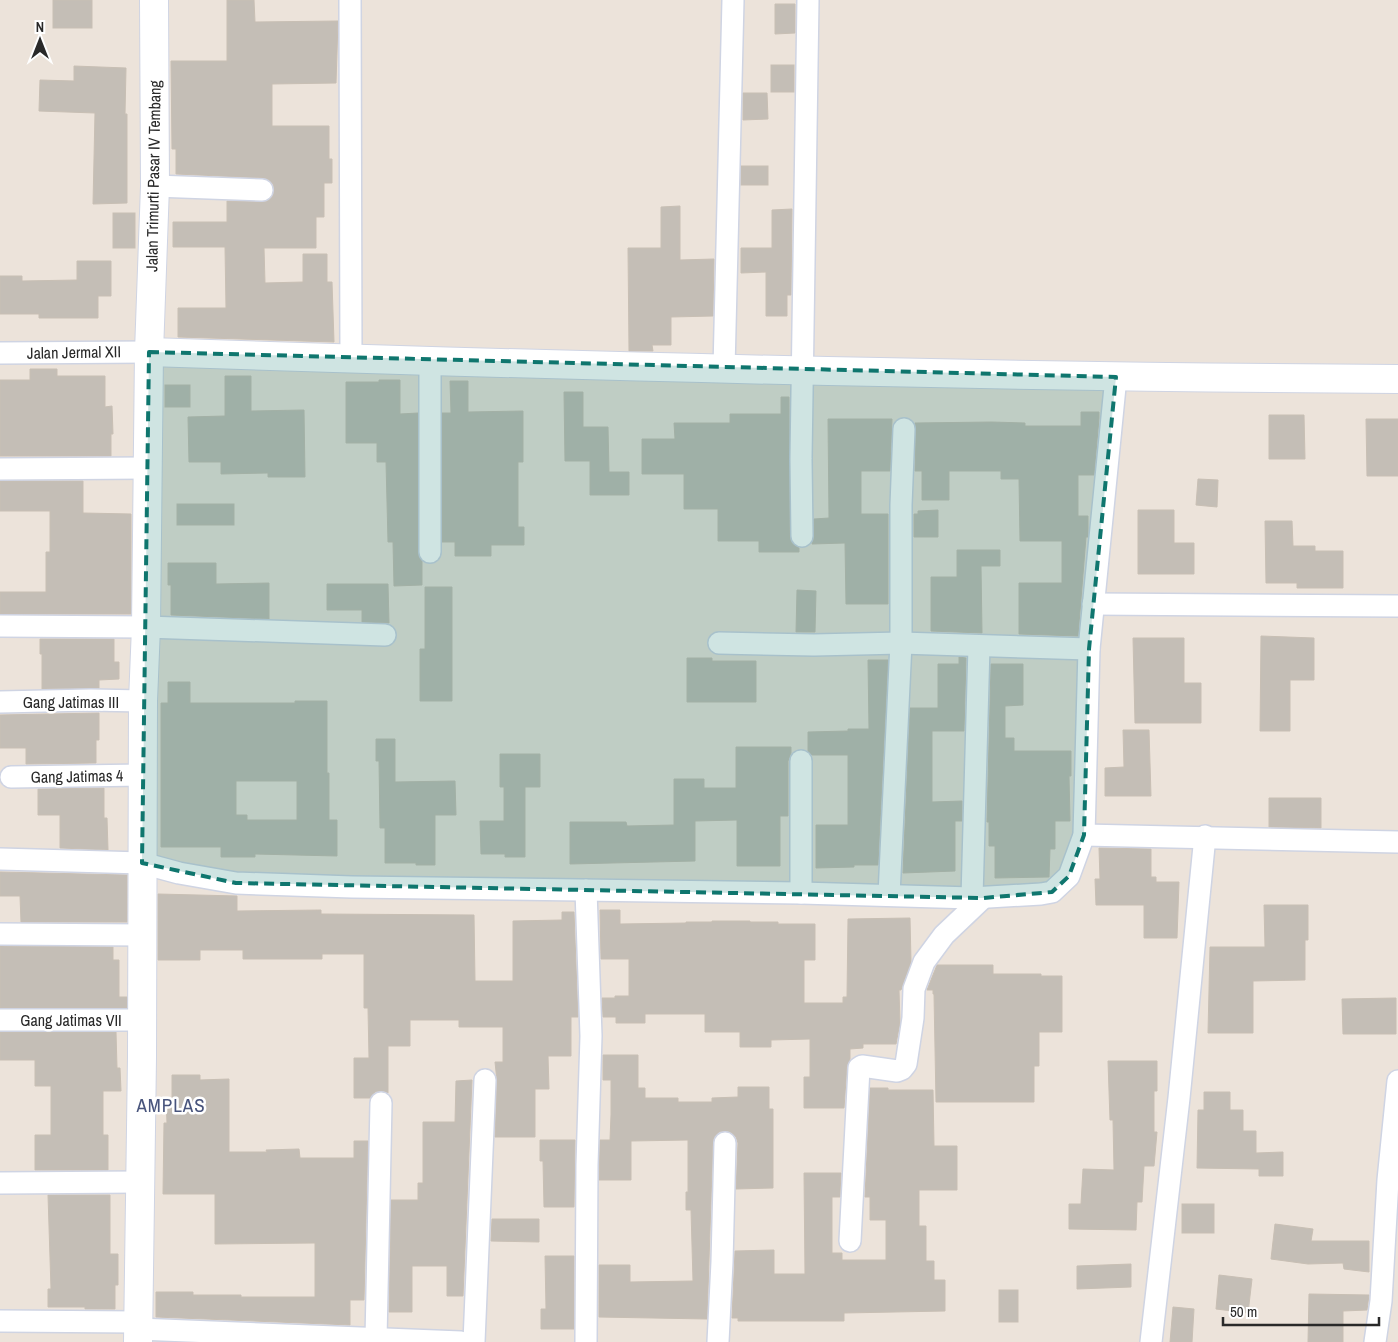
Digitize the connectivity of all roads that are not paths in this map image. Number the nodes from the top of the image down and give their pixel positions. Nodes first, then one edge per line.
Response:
1 (154, 0) edge
2 (350, 0) edge
3 (733, 0) edge
4 (808, 0) edge
5 (155, 186) junction
6 (262, 190) dead end
7 (149, 352) junction
8 (0, 353) edge
9 (351, 359) junction
10 (430, 361) junction
11 (724, 369) junction
12 (803, 370) junction
13 (1116, 377) junction
14 (1398, 379) edge
15 (904, 429) dead end
16 (147, 468) junction
17 (0, 469) edge
18 (802, 536) dead end
19 (430, 552) dead end
20 (1093, 604) junction
21 (1398, 606) edge
22 (0, 626) edge
23 (146, 627) junction
24 (384, 635) dead end
25 (719, 644) dead end
26 (901, 644) junction
27 (979, 646) junction
28 (1089, 649) junction
29 (143, 701) junction
30 (0, 702) edge
31 (801, 761) dead end
32 (142, 775) junction
33 (11, 776) dead end
34 (1084, 835) junction
35 (1205, 836) junction
36 (1398, 842) edge
37 (0, 859) edge
38 (142, 863) junction
39 (586, 890) junction
40 (801, 893) junction
41 (889, 895) junction
42 (978, 898) junction
43 (0, 934) edge
44 (142, 935) junction
45 (0, 1020) edge
46 (142, 1020) junction
47 (484, 1080) dead end
48 (1398, 1081) edge
49 (381, 1103) dead end
50 (725, 1143) dead end
51 (139, 1182) junction
52 (0, 1183) edge
53 (850, 1241) dead end
54 (0, 1321) edge
55 (138, 1331) edge
56 (376, 1339) junction
57 (461, 1342) edge
58 (474, 1342) edge
59 (586, 1342) edge
60 (718, 1342) edge
61 (1151, 1342) edge
62 (1375, 1342) edge

1 - 5 street, Jalan Trimurti Pasar IV Tembang
2 - 9 street
3 - 11 street
4 - 12 street
5 - 6 street
5 - 7 street, Jalan Trimurti Pasar IV Tembang
7 - 8 street, Jalan Jermal XII
7 - 9 street
7 - 16 street, Jalan Trimurti Pasar IV Tembang
9 - 10 street
10 - 11 street
10 - 19 street
11 - 12 street
12 - 13 street
12 - 18 street
13 - 14 street
13 - 20 street
15 - 26 street
16 - 17 street
16 - 23 street, Jalan Trimurti Pasar IV Tembang
20 - 21 street
20 - 28 street
22 - 23 street
23 - 24 street
23 - 29 street, Jalan Trimurti Pasar IV Tembang
25 - 26 street
26 - 27 street
26 - 41 street
27 - 28 street
27 - 42 street
28 - 34 street
29 - 30 street, Gang Jatimas III
29 - 32 street, Jalan Trimurti Pasar IV Tembang
31 - 40 street
32 - 33 street, Gang Jatimas 4
32 - 38 street, Jalan Trimurti Pasar IV Tembang
34 - 35 street
34 - 42 street
35 - 36 street
35 - 61 street
37 - 38 street
38 - 39 street
38 - 44 street, Jalan Trimurti Pasar IV Tembang
39 - 40 street
39 - 59 street
40 - 41 street
41 - 42 street
42 - 53 street
43 - 44 street
44 - 46 street, Jalan Trimurti Pasar IV Tembang
45 - 46 street, Gang Jatimas VII
46 - 51 street, Jalan Trimurti Pasar IV Tembang
47 - 58 street
48 - 62 street
49 - 56 street
50 - 60 street
51 - 52 street
51 - 55 street, Jalan Trimurti Pasar IV Tembang
54 - 55 street
55 - 56 street
56 - 57 street

